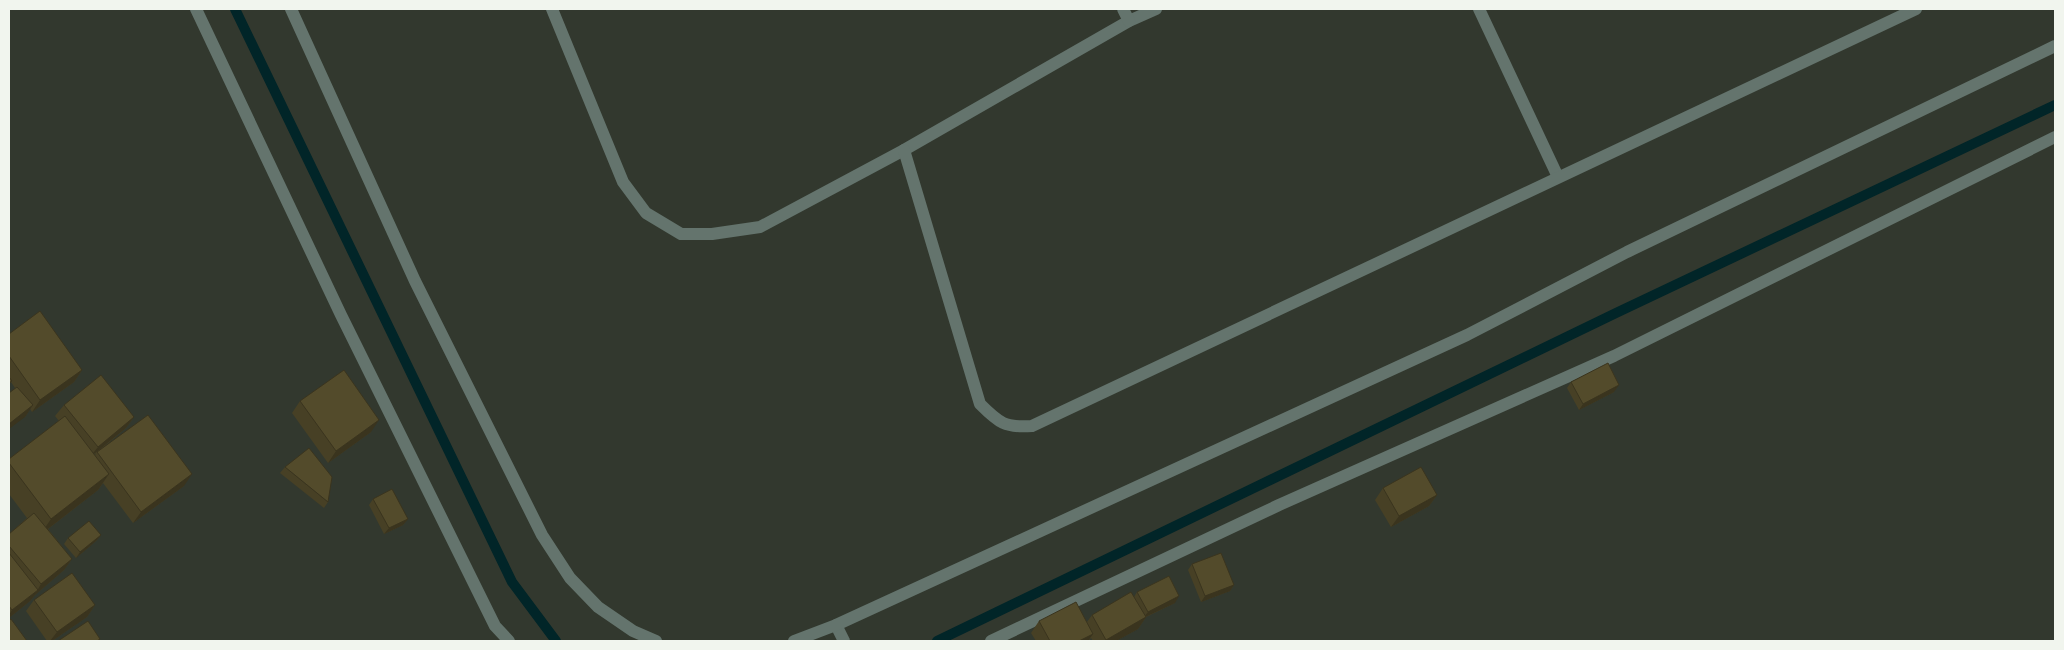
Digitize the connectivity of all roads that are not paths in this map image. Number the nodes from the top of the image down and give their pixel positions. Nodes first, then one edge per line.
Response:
1 (196, 9) edge
2 (291, 9) edge
3 (552, 9) edge
4 (1123, 9) edge
5 (1156, 9) edge
6 (1479, 9) edge
7 (1916, 9) edge
8 (1129, 21) junction
9 (2055, 46) edge
10 (2055, 137) edge
11 (904, 150) junction
12 (1558, 177) junction
13 (840, 634) edge
14 (509, 641) edge
15 (656, 641) edge
16 (794, 641) edge
17 (991, 641) edge

1 - 14 lane
2 - 15 lane
3 - 11 lane
4 - 8 lane
5 - 8 lane
6 - 12 lane
7 - 12 lane
8 - 11 lane
9 - 13 lane
10 - 17 lane
11 - 12 lane
13 - 16 lane

